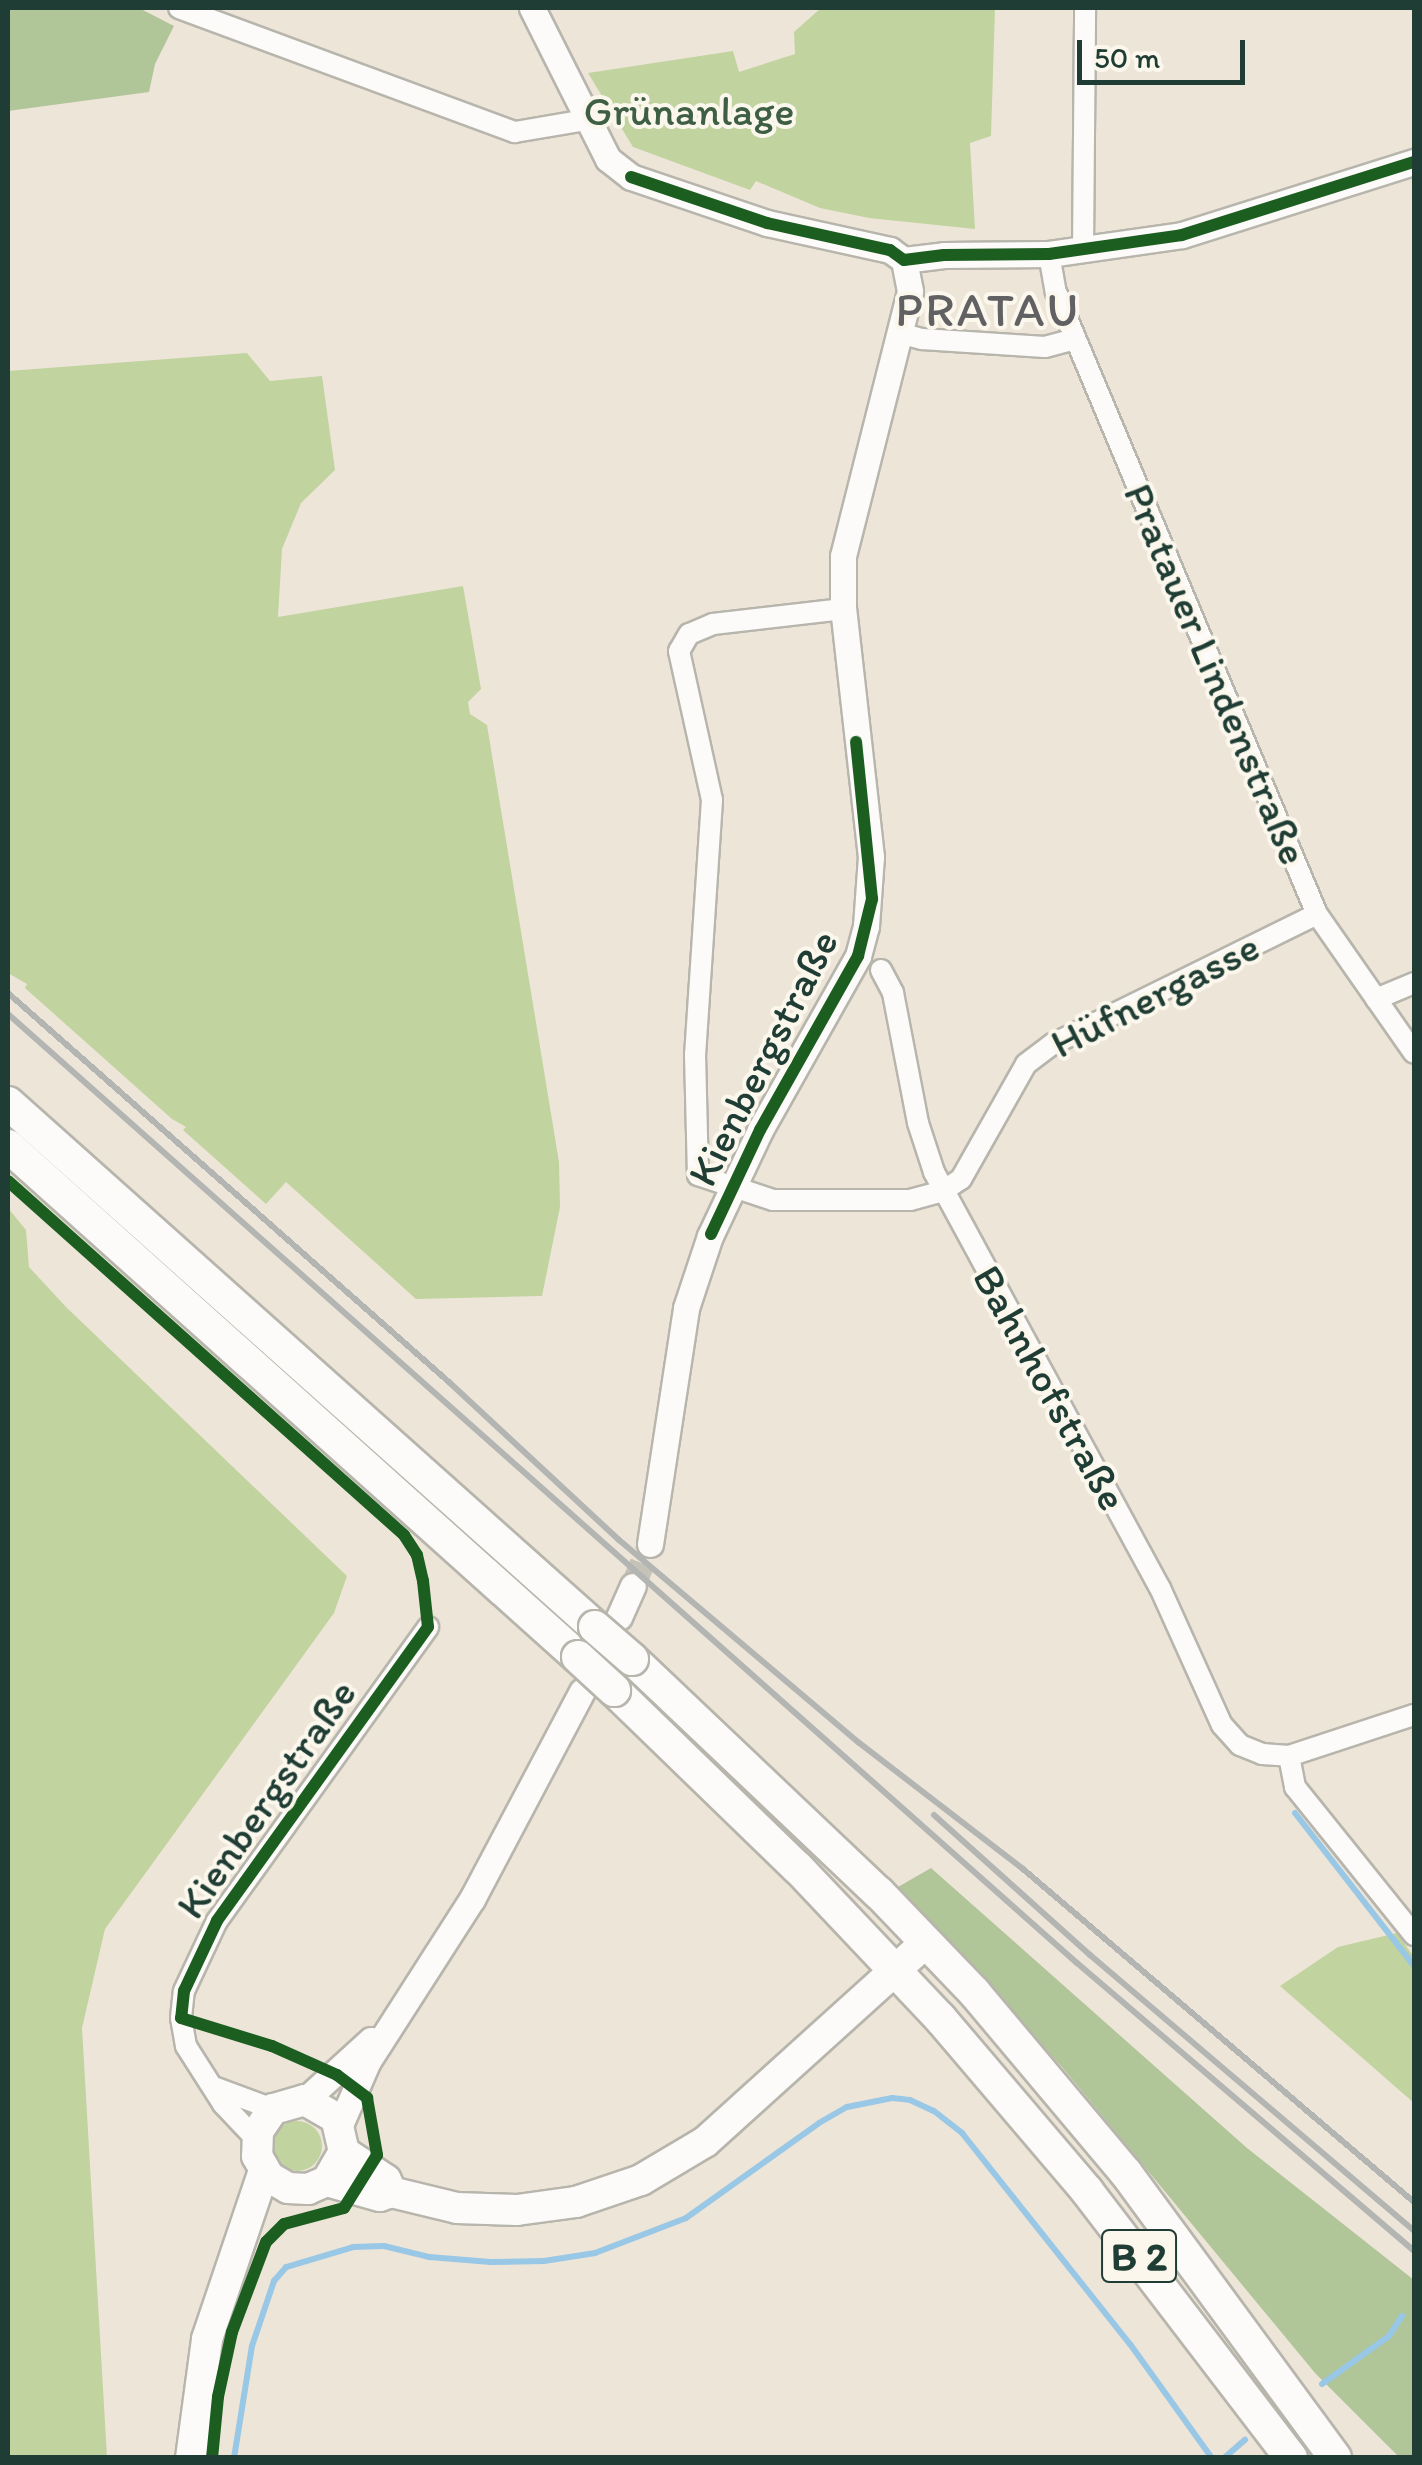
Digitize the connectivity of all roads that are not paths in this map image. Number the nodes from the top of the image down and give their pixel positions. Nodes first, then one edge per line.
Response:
1 (178, 8) edge
2 (532, 8) edge
3 (1085, 8) edge
4 (585, 120) junction
5 (1414, 162) edge
6 (1083, 250) junction
7 (1049, 254) junction
8 (904, 260) junction
9 (899, 333) junction
10 (1075, 339) junction
11 (843, 609) junction
12 (1317, 914) junction
13 (881, 970) dead end
14 (1414, 982) edge
15 (1376, 999) junction
16 (1414, 1053) edge
17 (8, 1103) edge
18 (8, 1146) edge
19 (732, 1188) junction
20 (942, 1191) junction
21 (650, 1544) tunnel mouth
22 (633, 1586) tunnel mouth
23 (607, 1622) junction
24 (428, 1627) dead end
25 (598, 1690) junction
26 (1414, 1714) edge
27 (1288, 1756) junction
28 (1414, 1933) edge
29 (926, 1942) junction
30 (896, 1970) junction
31 (392, 2019) junction
32 (216, 2088) junction
33 (305, 2100) junction
34 (273, 2109) junction
35 (342, 2138) junction
36 (256, 2140) junction
37 (276, 2179) junction
38 (326, 2181) junction
39 (391, 2192) junction
40 (191, 2458) edge
41 (1292, 2458) edge
42 (1335, 2458) edge

1 - 4 street
2 - 4 street
3 - 6 street
4 - 8 street
5 - 6 street
6 - 7 street
7 - 8 street
7 - 10 street, Pratauer Lindenstraße
8 - 9 street
9 - 10 street
9 - 11 street
10 - 12 street, Pratauer Lindenstraße
11 - 19 street, Kienbergstraße
11 - 19 street
12 - 15 street, Pratauer Lindenstraße
12 - 20 street, Hüfnergasse
13 - 20 street, Bahnhofstraße
14 - 15 street
15 - 16 street, Pratauer Lindenstraße
17 - 23 main road, B 2
18 - 25 main road, B 2, bridge
19 - 20 street
19 - 21 street, Kienbergstraße
20 - 27 street, Bahnhofstraße
22 - 23 street
23 - 29 main road, B 2, bridge
24 - 32 street, Kienbergstraße
25 - 30 main road, B 2
25 - 31 street
26 - 27 street
27 - 28 street
29 - 30 main road
29 - 42 main road, B 2
30 - 39 main road
30 - 41 main road, B 2
31 - 33 street
31 - 35 street
32 - 34 street
32 - 36 street, Kienbergstraße
33 - 34 main road
33 - 35 main road
34 - 36 main road
35 - 38 main road
35 - 39 main road
36 - 37 main road, Kienbergstraße
37 - 38 main road
37 - 40 main road
38 - 39 main road

